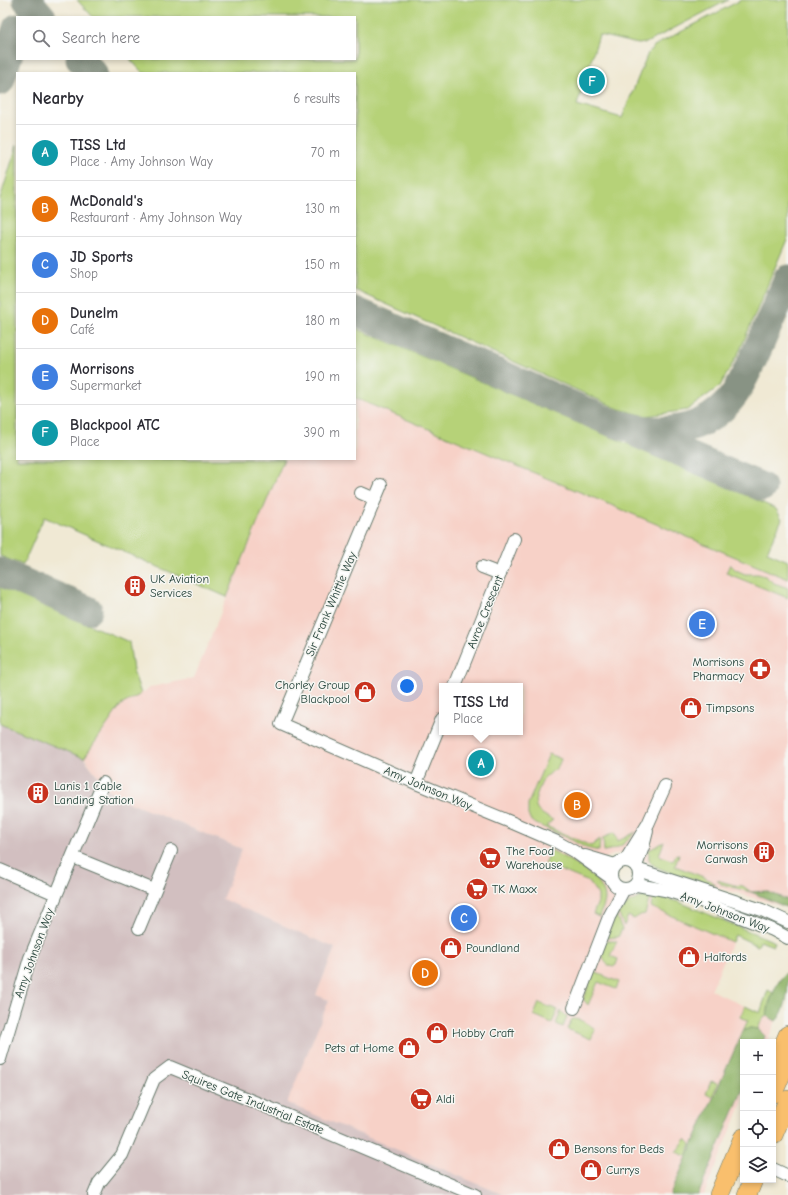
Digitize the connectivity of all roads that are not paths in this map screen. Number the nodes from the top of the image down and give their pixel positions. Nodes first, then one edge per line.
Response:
1 (381, 485) dead end
2 (361, 493) dead end
3 (375, 499) junction
4 (514, 539) dead end
5 (482, 567) dead end
6 (500, 574) junction
7 (456, 683) edge
8 (281, 724) joint
9 (439, 726) edge
10 (103, 782) dead end
11 (416, 783) junction
12 (665, 786) dead end
13 (171, 851) dead end
14 (575, 852) junction
15 (73, 858) junction
16 (629, 865) junction
17 (0, 870) edge
18 (612, 880) junction
19 (637, 885) junction
20 (624, 889) junction
21 (154, 890) junction
22 (56, 894) junction
23 (762, 910) junction
24 (788, 916) edge
25 (609, 918) junction
26 (788, 922) edge
27 (139, 928) dead end
28 (788, 938) edge
29 (574, 1008) dead end
30 (788, 1036) edge
31 (788, 1058) edge
32 (0, 1059) edge
33 (776, 1063) edge
34 (776, 1086) edge
35 (787, 1107) edge
36 (776, 1129) edge
37 (740, 1145) edge
38 (740, 1152) edge
39 (730, 1169) junction
40 (776, 1170) edge
41 (788, 1176) edge
42 (752, 1183) edge
43 (94, 1195) edge
44 (475, 1195) edge
45 (719, 1195) edge
46 (747, 1195) edge

1 - 3 street, Sir Frank Whittle Way
2 - 3 street
3 - 8 street, Sir Frank Whittle Way
4 - 6 street, Avroe Crescent
5 - 6 street
6 - 7 street, Avroe Crescent
8 - 11 street, Amy Johnson Way
9 - 11 street
10 - 15 street, Amy Johnson Way
11 - 14 street, Amy Johnson Way
12 - 16 street
13 - 21 street
14 - 16 street, Amy Johnson Way
14 - 18 street, Amy Johnson Way
15 - 21 street
15 - 22 street, Amy Johnson Way
16 - 18 street
16 - 19 street
16 - 23 street, Amy Johnson Way
17 - 22 street, Amy Johnson Way
18 - 20 street
18 - 25 street
19 - 20 street
19 - 28 street, Amy Johnson Way
20 - 25 street
21 - 27 street
22 - 32 street, Amy Johnson Way
23 - 24 street, Amy Johnson Way
23 - 26 street, Amy Johnson Way
25 - 29 street
30 - 33 main road
31 - 34 main road
35 - 36 main road
37 - 39 main road
38 - 39 main road
39 - 45 main road
40 - 41 street
42 - 46 main road
43 - 44 street, Squires Gate Industrial Estate

